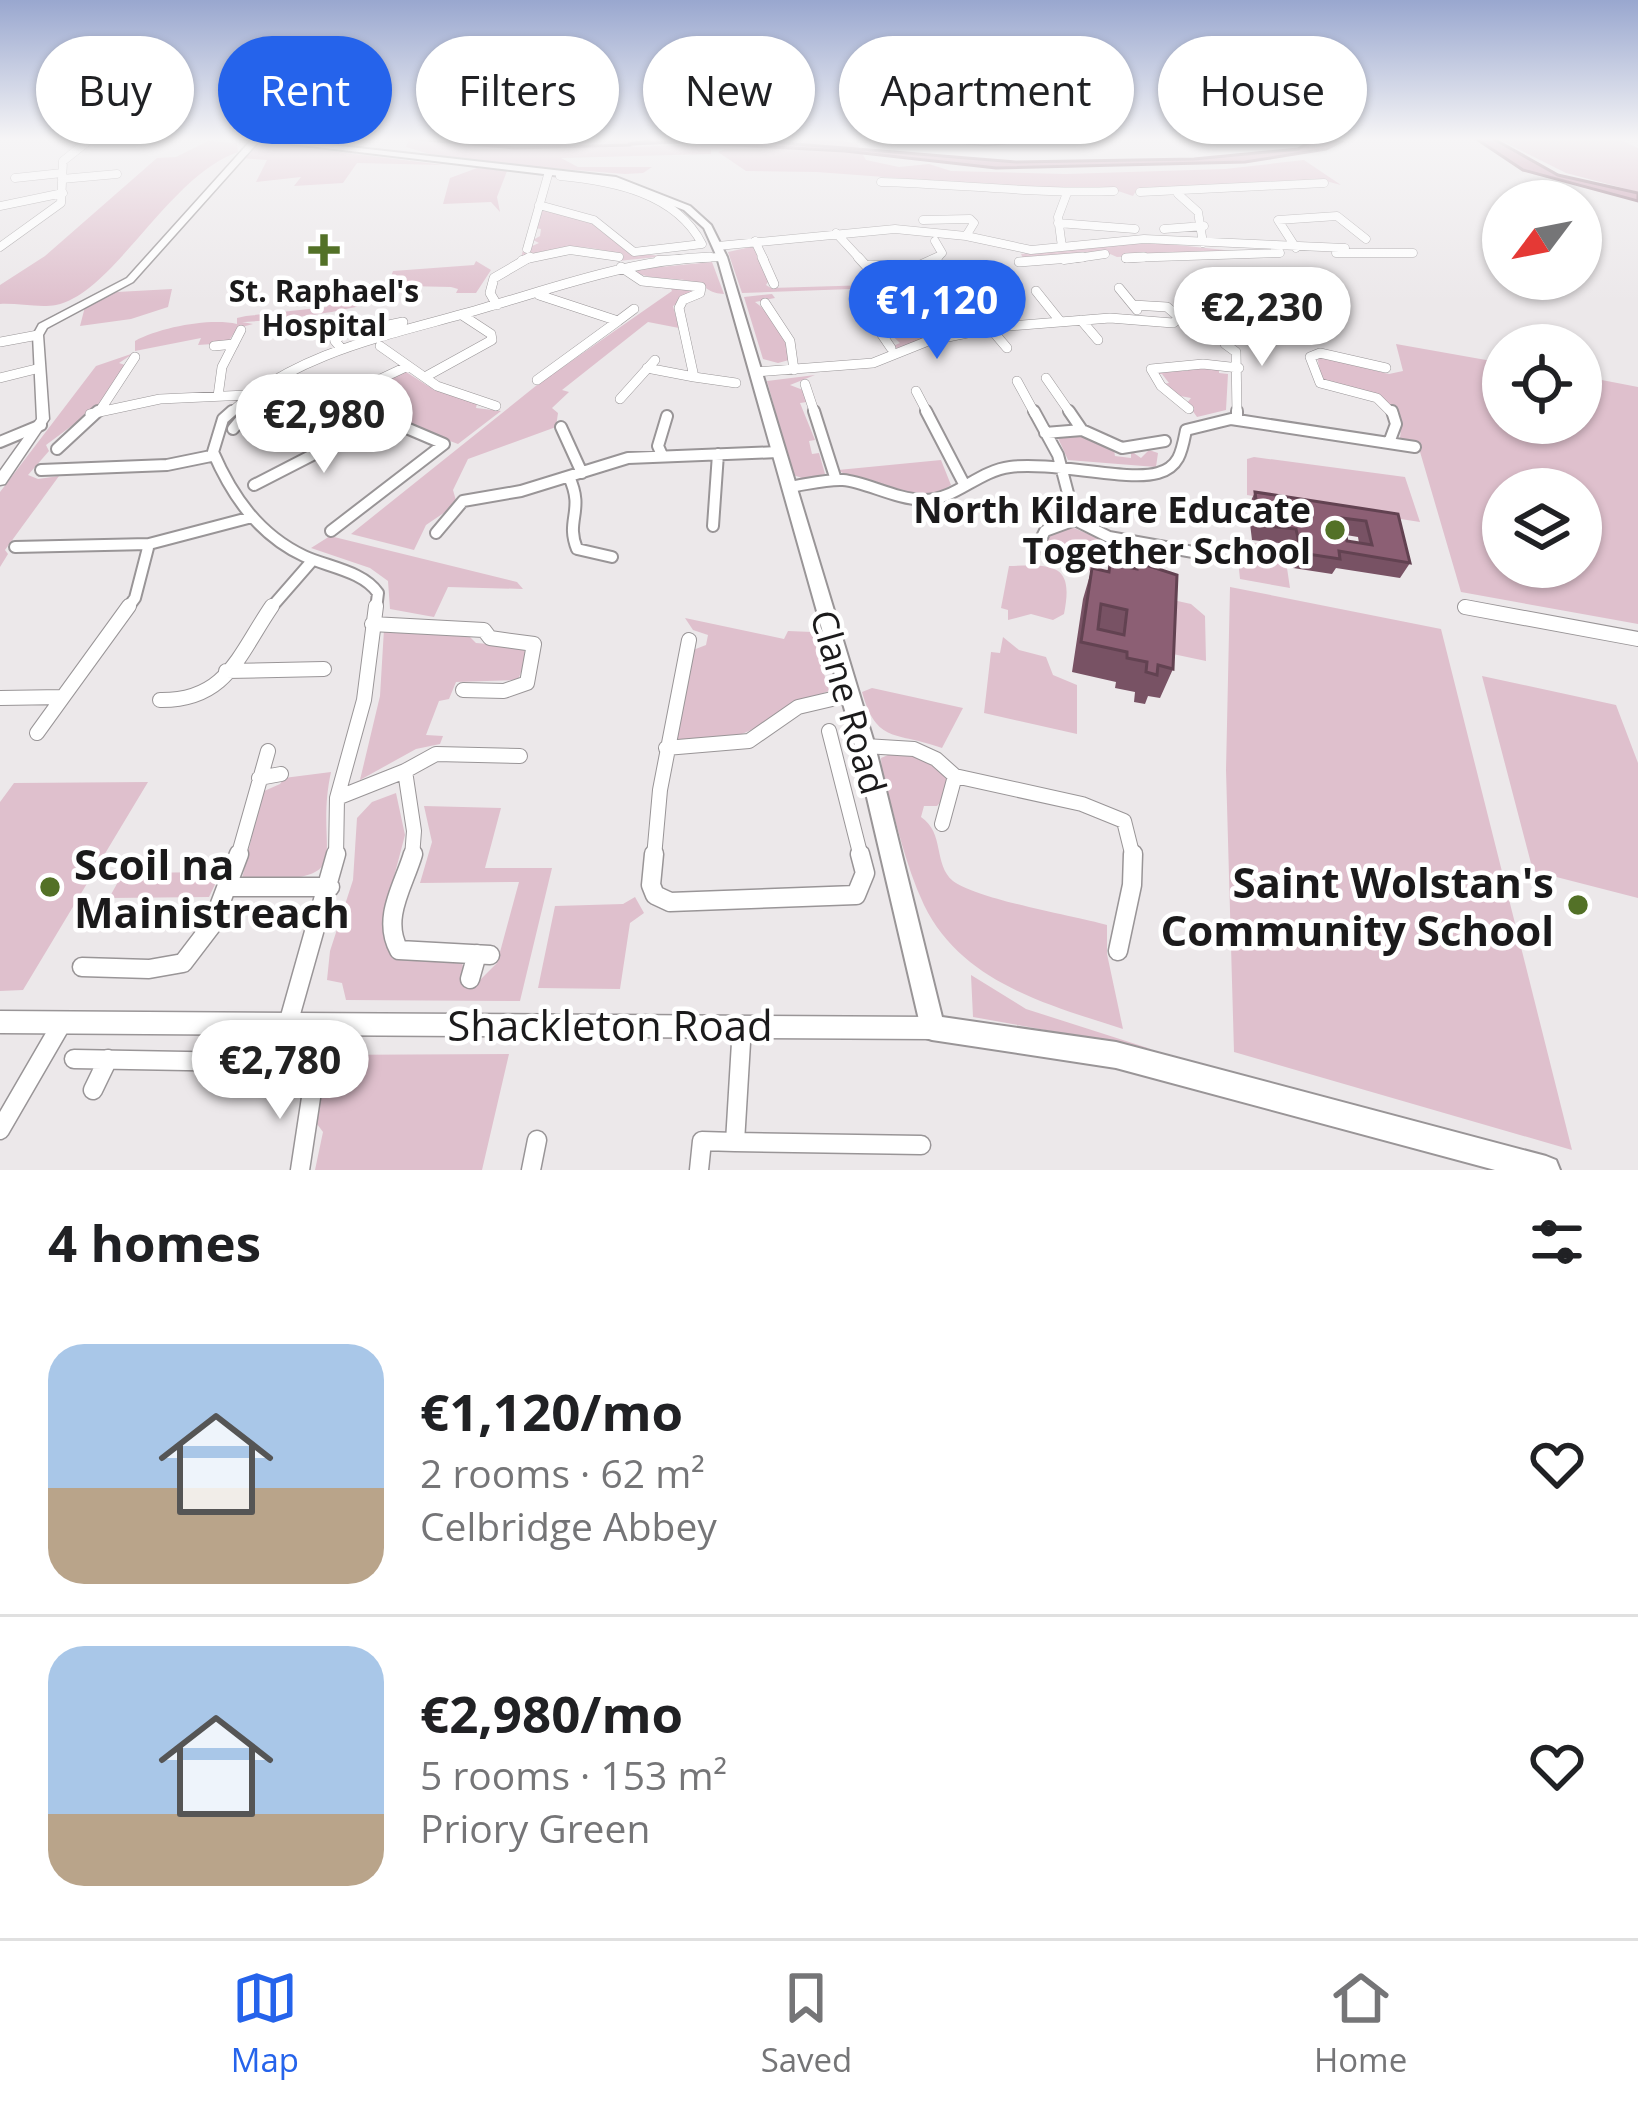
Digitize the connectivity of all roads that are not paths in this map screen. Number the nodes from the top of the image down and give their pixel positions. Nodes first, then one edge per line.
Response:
1 (63, 193) joint
2 (206, 193) edge
3 (543, 193) edge
4 (630, 193) edge
5 (647, 193) edge
6 (1064, 193) edge
7 (1067, 193) junction
8 (1076, 193) edge
9 (1162, 193) edge
10 (1177, 193) junction
11 (1183, 193) edge
12 (539, 205) junction
13 (0, 206) edge
14 (923, 220) dead end
15 (1058, 223) junction
16 (1204, 226) junction
17 (1135, 229) dead end
18 (1164, 229) dead end
19 (835, 232) junction
20 (966, 236) junction
21 (1366, 239) dead end
22 (755, 241) junction
23 (935, 241) dead end
24 (0, 242) edge
25 (1203, 243) junction
26 (1062, 247) junction
27 (1020, 248) junction
28 (1295, 248) junction
29 (1345, 248) dead end
30 (527, 249) dead end
31 (720, 251) junction
32 (1238, 251) junction
33 (1413, 253) dead end
34 (1105, 254) dead end
35 (672, 255) junction
36 (1126, 258) dead end
37 (620, 262) junction
38 (1019, 262) junction
39 (1016, 274) dead end
40 (774, 284) dead end
41 (1119, 288) dead end
42 (1036, 291) dead end
43 (538, 294) junction
44 (952, 295) dead end
45 (765, 303) dead end
46 (496, 305) junction
47 (1133, 305) junction
48 (634, 309) dead end
49 (961, 310) junction
50 (462, 315) junction
51 (430, 318) dead end
52 (1081, 320) junction
53 (1143, 320) junction
54 (618, 321) junction
55 (1060, 321) junction
56 (990, 328) junction
57 (241, 330) dead end
58 (975, 331) junction
59 (38, 335) junction
60 (1098, 340) dead end
61 (0, 342) edge
62 (233, 344) junction
63 (1225, 344) dead end
64 (214, 346) dead end
65 (380, 346) dead end
66 (912, 347) junction
67 (891, 348) dead end
68 (1007, 348) dead end
69 (341, 349) junction
70 (135, 358) dead end
71 (923, 359) dead end
72 (408, 366) junction
73 (40, 368) junction
74 (1239, 368) junction
75 (1386, 368) dead end
76 (794, 370) junction
77 (755, 372) junction
78 (694, 376) junction
79 (280, 377) junction
80 (425, 377) junction
81 (0, 378) edge
82 (1046, 378) dead end
83 (537, 380) dead end
84 (1017, 381) dead end
85 (736, 383) dead end
86 (805, 384) dead end
87 (292, 385) junction
88 (916, 391) dead end
89 (248, 395) junction
90 (218, 396) junction
91 (342, 397) dead end
92 (620, 399) dead end
93 (1185, 402) dead end
94 (496, 406) dead end
95 (101, 409) junction
96 (667, 416) dead end
97 (362, 421) junction
98 (1238, 421) junction
99 (41, 425) junction
100 (561, 427) dead end
101 (233, 429) dead end
102 (1082, 430) junction
103 (1045, 433) junction
104 (1390, 440) junction
105 (1166, 441) dead end
106 (0, 442) edge
107 (56, 445) dead end
108 (1415, 447) dead end
109 (778, 452) junction
110 (718, 454) junction
111 (662, 455) junction
112 (211, 456) junction
113 (1058, 465) junction
114 (45, 472) dead end
115 (576, 475) junction
116 (836, 480) junction
117 (0, 481) edge
118 (963, 482) junction
119 (254, 485) dead end
120 (788, 487) junction
121 (252, 517) junction
122 (1075, 520) junction
123 (713, 526) dead end
124 (331, 531) dead end
125 (436, 533) dead end
126 (149, 544) junction
127 (17, 551) dead end
128 (1035, 551) dead end
129 (1210, 555) dead end
130 (612, 557) dead end
131 (311, 562) junction
132 (1471, 608) dead end
133 (372, 624) junction
134 (1638, 639) edge
135 (689, 640) dead end
136 (324, 669) dead end
137 (226, 671) junction
138 (180, 686) dead end
139 (463, 690) dead end
140 (849, 695) junction
141 (63, 697) junction
142 (0, 698) edge
143 (829, 731) dead end
144 (37, 734) dead end
145 (865, 746) junction
146 (666, 748) junction
147 (268, 751) dead end
148 (520, 755) dead end
149 (405, 771) junction
150 (281, 774) dead end
151 (956, 776) junction
152 (260, 778) junction
153 (337, 797) junction
154 (942, 824) dead end
155 (228, 886) junction
156 (330, 887) junction
157 (1118, 951) dead end
158 (82, 967) dead end
159 (470, 979) dead end
160 (0, 1022) edge
161 (62, 1023) junction
162 (288, 1024) junction
163 (742, 1025) junction
164 (932, 1028) junction
165 (74, 1059) dead end
166 (108, 1059) junction
167 (92, 1090) dead end
168 (0, 1130) edge
169 (537, 1140) dead end
170 (735, 1142) junction
171 (921, 1145) dead end
172 (300, 1170) edge
173 (531, 1170) edge
174 (699, 1170) edge
175 (1546, 1170) edge

1 - 13 street
1 - 24 street
2 - 59 street
3 - 12 street
4 - 35 street
5 - 31 main road, Clane Road
6 - 7 street
7 - 8 street
7 - 15 street
9 - 10 street
10 - 11 street
10 - 16 street
12 - 30 street
12 - 35 street
14 - 20 street
15 - 17 street
15 - 26 street
16 - 18 street
16 - 25 street
19 - 20 street
19 - 22 street
19 - 23 street
20 - 27 street
21 - 28 street
22 - 31 street
22 - 40 street
25 - 26 street
25 - 32 street
26 - 27 street
27 - 38 street
28 - 29 street
28 - 32 street
31 - 35 street
31 - 77 main road, Clane Road
32 - 33 street
32 - 36 street
34 - 38 street
35 - 37 street
37 - 43 street
37 - 46 street
37 - 78 street
38 - 39 street
41 - 47 street
42 - 55 street
43 - 46 street
43 - 54 street
44 - 49 street
45 - 76 street
46 - 50 street
47 - 53 street
47 - 53 street
48 - 54 street
49 - 58 street
49 - 67 street
50 - 69 street
50 - 80 street
51 - 69 street
52 - 53 street
52 - 55 street
52 - 60 street
54 - 83 street
55 - 56 street
56 - 58 street
56 - 68 street
57 - 62 street
58 - 66 street
59 - 61 street
59 - 73 street
62 - 64 street
62 - 90 street
63 - 74 street
65 - 72 street
66 - 71 street
66 - 76 street
69 - 79 street
70 - 95 street
72 - 80 street
72 - 91 street
73 - 81 street
73 - 99 street
74 - 93 street
74 - 98 street
75 - 104 street
76 - 77 street
77 - 109 main road, Clane Road
78 - 85 street
78 - 92 street
79 - 87 street
79 - 89 street
80 - 94 street
82 - 102 street
84 - 103 street
86 - 116 street
87 - 97 street
87 - 101 street
88 - 118 street
89 - 90 street
89 - 112 street
90 - 95 street
95 - 107 street
96 - 111 street
97 - 119 street
97 - 124 street
98 - 104 street
98 - 113 street
99 - 106 street
99 - 117 street
100 - 115 street
102 - 103 street
102 - 105 street
103 - 113 street
104 - 108 street
109 - 110 street
109 - 120 main road, Clane Road
110 - 111 street
110 - 123 street
111 - 115 street
112 - 114 street
112 - 121 street
113 - 118 street
113 - 122 street
115 - 125 street
115 - 130 street
116 - 118 street
116 - 120 street
120 - 140 main road, Clane Road
121 - 126 street
121 - 131 street
122 - 128 street
122 - 129 street
126 - 127 street
126 - 141 street
131 - 133 street
131 - 137 street
132 - 134 street
133 - 139 street
133 - 153 street
135 - 146 street
136 - 137 street
137 - 138 street
140 - 145 main road, Clane Road
140 - 146 street
141 - 142 street
141 - 144 street
143 - 146 street
145 - 151 street
145 - 164 main road, Clane Road
147 - 152 street
148 - 149 street
149 - 153 street
149 - 159 street
150 - 152 street
151 - 154 street
151 - 157 street
152 - 155 street
153 - 156 street
155 - 156 street
155 - 158 street
156 - 162 street
160 - 161 street, Shackleton Road
161 - 162 street, Shackleton Road
161 - 168 street
162 - 163 street, Shackleton Road
163 - 164 street, Shackleton Road
163 - 170 street
164 - 175 main road
165 - 166 street
166 - 167 street
166 - 172 street
169 - 173 street
170 - 171 street
170 - 174 street

